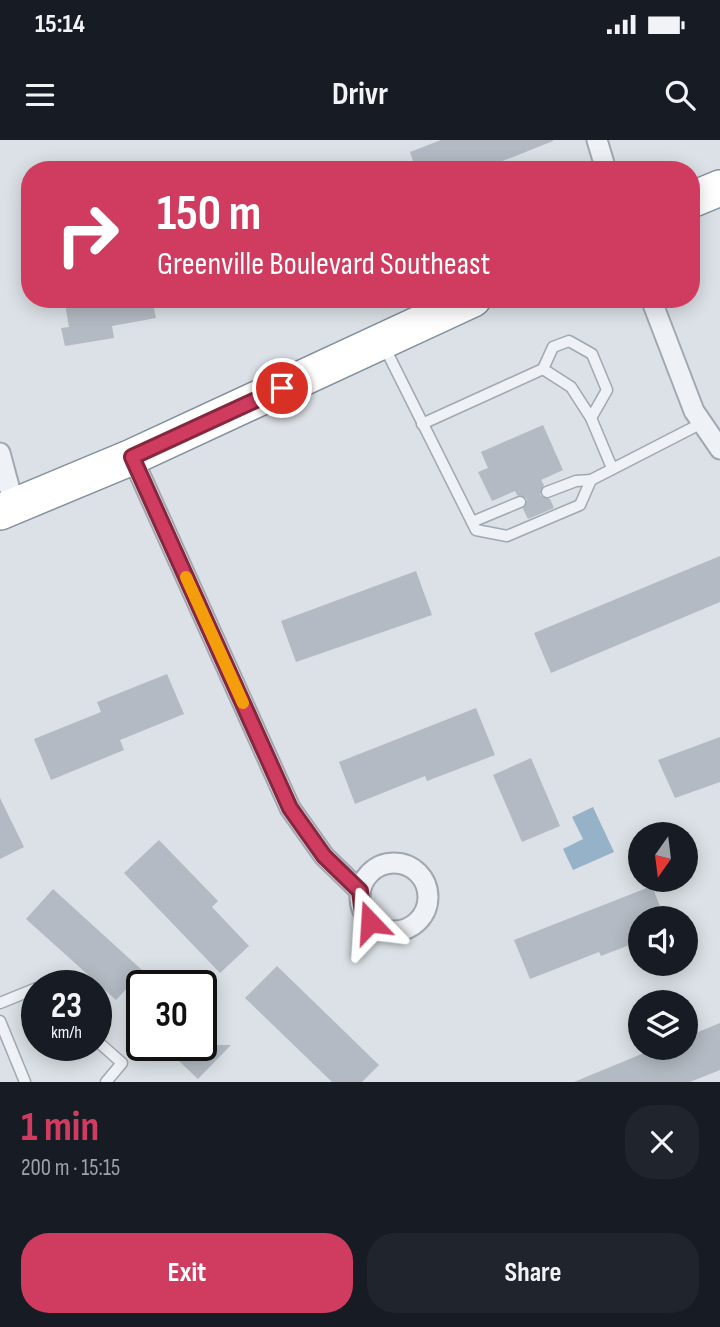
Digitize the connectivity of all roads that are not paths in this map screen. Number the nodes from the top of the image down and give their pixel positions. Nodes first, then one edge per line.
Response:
1 (597, 140) edge
2 (603, 161) edge
3 (720, 188) edge
4 (700, 196) edge
5 (454, 308) edge
6 (654, 308) edge
7 (382, 342) junction
8 (543, 369) junction
9 (591, 418) junction
10 (702, 423) junction
11 (422, 424) junction
12 (720, 449) edge
13 (0, 453) edge
14 (132, 457) junction
15 (612, 468) junction
16 (591, 480) junction
17 (547, 492) dead end
18 (520, 502) dead end
19 (7, 509) edge
20 (472, 522) junction
21 (360, 891) dead end
22 (21, 994) edge
23 (0, 1003) edge
24 (0, 1021) edge
25 (112, 1054) edge
26 (25, 1082) edge
27 (106, 1082) edge

1 - 2 street
3 - 4 highway
5 - 7 highway
6 - 10 street
7 - 11 lane
7 - 14 highway
8 - 9 lane
8 - 9 lane
8 - 11 lane
9 - 15 lane
10 - 12 street
10 - 15 lane
11 - 20 lane
13 - 19 street
14 - 19 highway
14 - 21 street
15 - 16 lane
16 - 17 lane
16 - 20 lane
18 - 20 lane
22 - 23 lane
24 - 26 lane
25 - 27 lane

